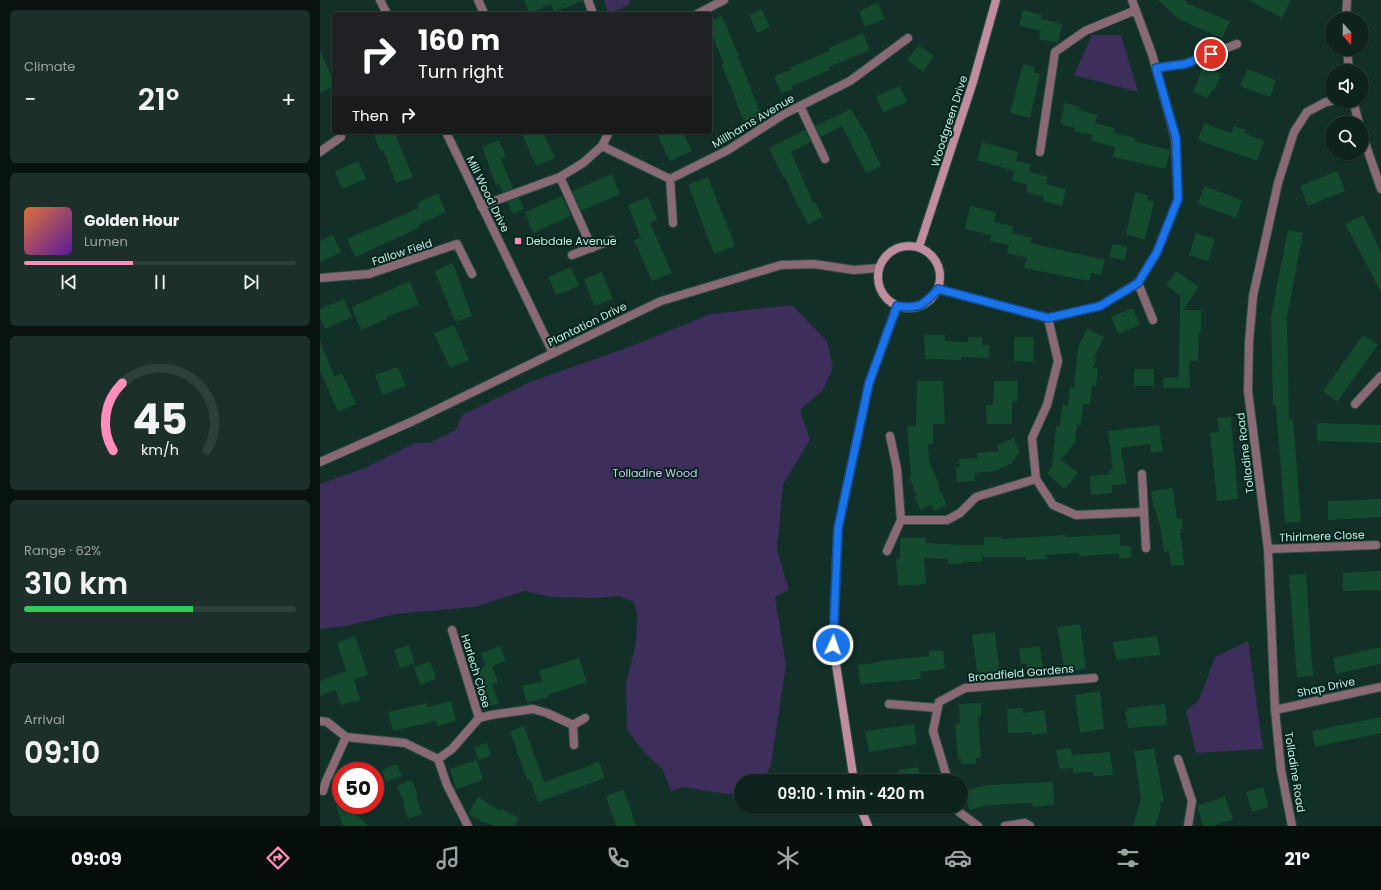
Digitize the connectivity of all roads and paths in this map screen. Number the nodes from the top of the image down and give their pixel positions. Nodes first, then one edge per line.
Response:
1 (380, 0) edge
2 (478, 0) edge
3 (588, 0) edge
4 (724, 0) edge
5 (996, 0) edge
6 (1132, 0) edge
7 (1347, 0) edge
8 (1136, 10) junction
9 (483, 11) dead end
10 (386, 12) edge
11 (592, 12) edge
12 (700, 12) edge
13 (1346, 12) edge
14 (908, 38) dead end
15 (1237, 44) dead end
16 (1156, 68) junction
17 (1325, 103) edge
18 (800, 106) junction
19 (341, 134) edge
20 (447, 134) edge
21 (608, 134) edge
22 (602, 146) junction
23 (320, 152) edge
24 (1040, 152) dead end
25 (1369, 154) edge
26 (825, 159) dead end
27 (560, 176) junction
28 (670, 179) junction
29 (1381, 189) edge
30 (481, 206) junction
31 (673, 223) dead end
32 (612, 240) dead end
33 (919, 247) junction
34 (592, 248) junction
35 (572, 255) dead end
36 (879, 268) junction
37 (472, 274) dead end
38 (320, 278) edge
39 (1138, 283) junction
40 (938, 289) junction
41 (897, 306) junction
42 (1048, 318) junction
43 (1153, 320) dead end
44 (553, 353) junction
45 (1381, 376) edge
46 (1355, 404) dead end
47 (890, 436) dead end
48 (321, 460) edge
49 (1142, 474) dead end
50 (1036, 479) junction
51 (1144, 512) junction
52 (901, 520) junction
53 (1376, 545) dead end
54 (1146, 548) dead end
55 (1268, 549) junction
56 (887, 551) dead end
57 (452, 630) dead end
58 (1094, 678) dead end
59 (1381, 687) edge
60 (889, 704) dead end
61 (938, 708) junction
62 (1275, 710) junction
63 (479, 718) junction
64 (585, 718) dead end
65 (320, 721) edge
66 (573, 725) junction
67 (346, 738) junction
68 (574, 745) dead end
69 (438, 759) junction
70 (1178, 759) dead end
71 (853, 774) edge
72 (946, 774) edge
73 (323, 791) dead end
74 (863, 814) edge
75 (962, 814) edge
76 (468, 826) edge
77 (868, 826) edge
78 (978, 826) edge
79 (1005, 826) edge
80 (1030, 826) edge
81 (1188, 826) edge
82 (1292, 826) edge

1 - 10 street
2 - 9 street
3 - 11 street
4 - 12 street
5 - 33 main road, Woodgreen Drive
6 - 8 street
7 - 13 street
8 - 16 street
8 - 24 street
14 - 18 street, Millhams Avenue
15 - 16 street
16 - 39 street
17 - 55 street, Tolladine Road
18 - 26 street
18 - 28 street, Millhams Avenue
19 - 23 street
20 - 30 street, Mill Wood Drive
21 - 22 street
22 - 27 street
22 - 28 street
25 - 29 street
27 - 30 street
27 - 34 street
28 - 31 street
30 - 44 street, Mill Wood Drive
32 - 34 street
33 - 36 main road
33 - 40 main road
34 - 35 street
36 - 41 main road
36 - 44 street, Plantation Drive
37 - 38 street, Fallow Field
39 - 42 street
39 - 43 street
40 - 41 main road
40 - 42 street
41 - 71 main road
42 - 50 street
44 - 48 street, Plantation Drive
45 - 46 street
47 - 52 street
49 - 51 street
50 - 51 street
50 - 52 street
51 - 54 street
52 - 56 street
53 - 55 street, Thirlmere Close
55 - 62 street, Tolladine Road
57 - 63 street, Harlech Close
58 - 61 street, Broadfield Gardens
59 - 62 street, Shap Drive
60 - 61 street
61 - 72 street
62 - 82 street, Tolladine Road
63 - 66 street
63 - 69 street
64 - 66 street
65 - 67 street
66 - 68 street
67 - 69 street
67 - 73 street
69 - 76 street
70 - 81 street
74 - 77 main road
75 - 78 street
79 - 80 street

